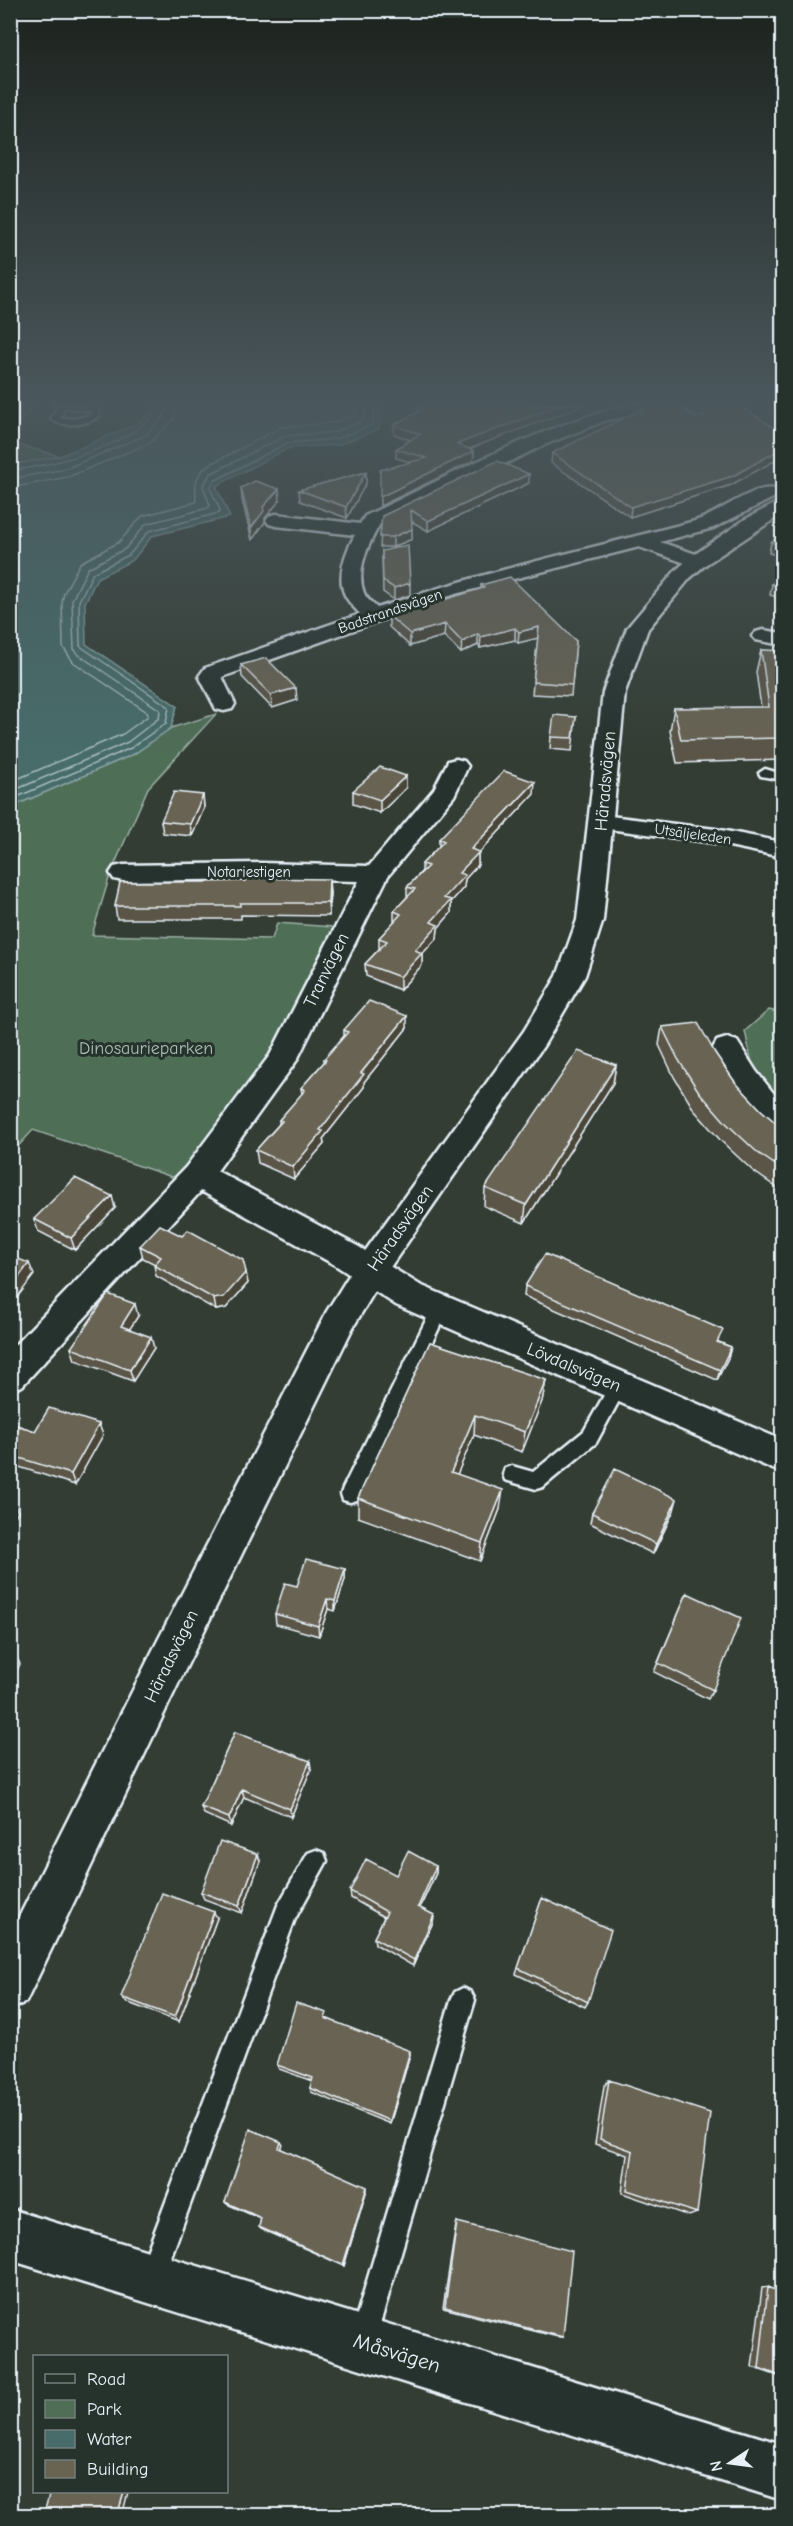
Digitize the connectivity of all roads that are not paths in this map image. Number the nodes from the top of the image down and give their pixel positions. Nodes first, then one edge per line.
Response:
1 (293, 522) edge
2 (371, 522) edge
3 (712, 522) edge
4 (750, 522) edge
5 (365, 530) junction
6 (640, 541) junction
7 (698, 561) junction
8 (372, 616) junction
9 (224, 704) dead end
10 (456, 766) dead end
11 (765, 773) dead end
12 (783, 777) edge
13 (602, 822) junction
14 (783, 850) edge
15 (123, 873) dead end
16 (376, 874) junction
17 (728, 1048) dead end
18 (783, 1122) edge
19 (197, 1175) junction
20 (370, 1270) junction
21 (441, 1309) junction
22 (10, 1376) edge
23 (618, 1386) junction
24 (783, 1457) edge
25 (512, 1474) dead end
26 (350, 1494) dead end
27 (316, 1861) dead end
28 (10, 1986) edge
29 (463, 2000) dead end
30 (10, 2234) edge
31 (151, 2277) junction
32 (362, 2342) junction
33 (783, 2472) edge

1 - 5 street
2 - 5 street
3 - 6 street, Badstrandsvägen
4 - 7 street, Häradsvägen
5 - 8 street
6 - 7 street
6 - 8 street, Badstrandsvägen
7 - 13 street, Häradsvägen
8 - 9 street, Badstrandsvägen
10 - 16 street, Tranvägen
11 - 12 lane
13 - 14 street, Utsäljeleden
13 - 20 street, Häradsvägen
15 - 16 street, Notariestigen
16 - 19 street, Tranvägen
17 - 18 street
19 - 20 street
19 - 22 street, Tranvägen
20 - 21 street, Lövdalsvägen
20 - 28 street, Häradsvägen
21 - 23 street, Lövdalsvägen
21 - 26 lane
23 - 24 street, Lövdalsvägen
23 - 25 lane
27 - 31 lane
29 - 32 lane
30 - 31 street, Måsvägen
31 - 32 street, Måsvägen
32 - 33 street, Måsvägen

